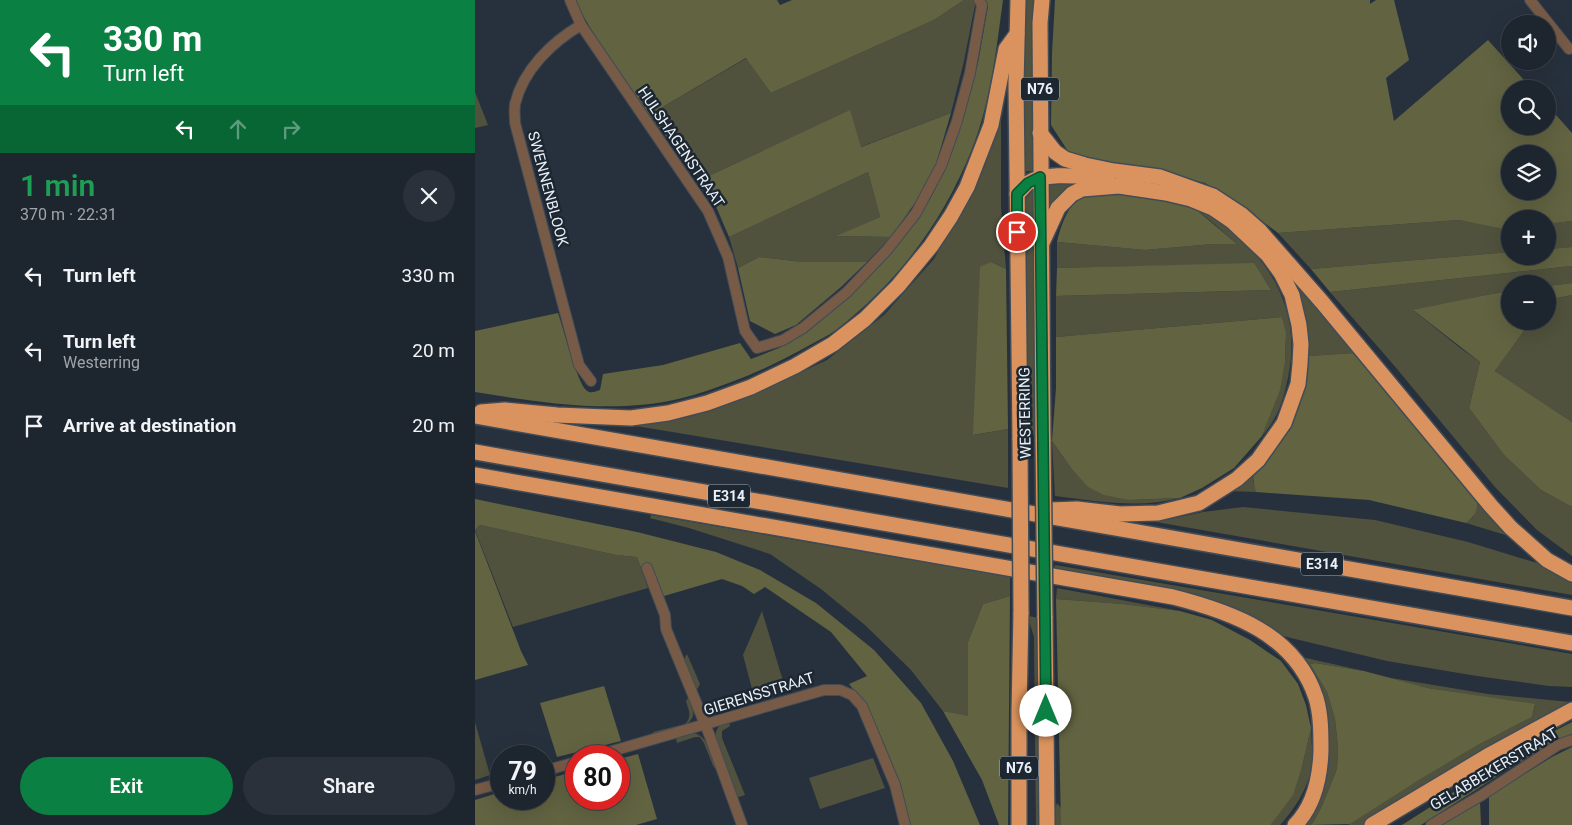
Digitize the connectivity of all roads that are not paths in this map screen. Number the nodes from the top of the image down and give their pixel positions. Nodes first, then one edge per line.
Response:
1 (570, 0) edge
2 (979, 0) edge
3 (1018, 0) edge
4 (1042, 0) edge
5 (1531, 0) edge
6 (581, 24) junction
7 (1017, 34) junction
8 (1569, 49) dead end
9 (1040, 133) junction
10 (1040, 177) junction
11 (1173, 183) junction
12 (1017, 194) junction
13 (1041, 245) junction
14 (591, 381) dead end
15 (475, 414) edge
16 (475, 452) edge
17 (475, 475) edge
18 (1021, 512) junction
19 (647, 568) dead end
20 (1572, 574) edge
21 (1572, 608) edge
22 (1572, 643) edge
23 (1572, 710) edge
24 (705, 725) junction
25 (1572, 740) edge
26 (630, 746) edge
27 (490, 786) edge
28 (475, 790) edge
29 (742, 825) edge
30 (905, 825) edge
31 (1019, 825) edge
32 (1047, 825) edge
33 (1295, 825) edge
34 (1372, 825) edge
35 (1431, 825) edge

1 - 6 street, HULSHAGENSTRAAT
2 - 6 street, HULSHAGENSTRAAT
3 - 7 highway, WESTERRING / N76
4 - 9 highway, WESTERRING / N76
5 - 8 street
6 - 14 street, SWENNENBLOOK
7 - 12 highway, WESTERRING / N76
7 - 15 highway
9 - 10 highway, WESTERRING / N76
9 - 11 highway
10 - 11 highway
10 - 12 highway
10 - 13 highway, WESTERRING / N76
11 - 20 highway
12 - 31 highway, WESTERRING / N76, bridge
13 - 18 highway
13 - 32 highway, WESTERRING / N76, bridge
15 - 18 highway, E314
16 - 22 highway, E314
17 - 33 highway
18 - 21 highway, E314
19 - 24 street
23 - 34 highway
24 - 26 street, GIERENSSTRAAT
24 - 29 street
24 - 30 street, GIERENSSTRAAT
25 - 35 street, GELABBEKERSTRAAT
27 - 28 street

